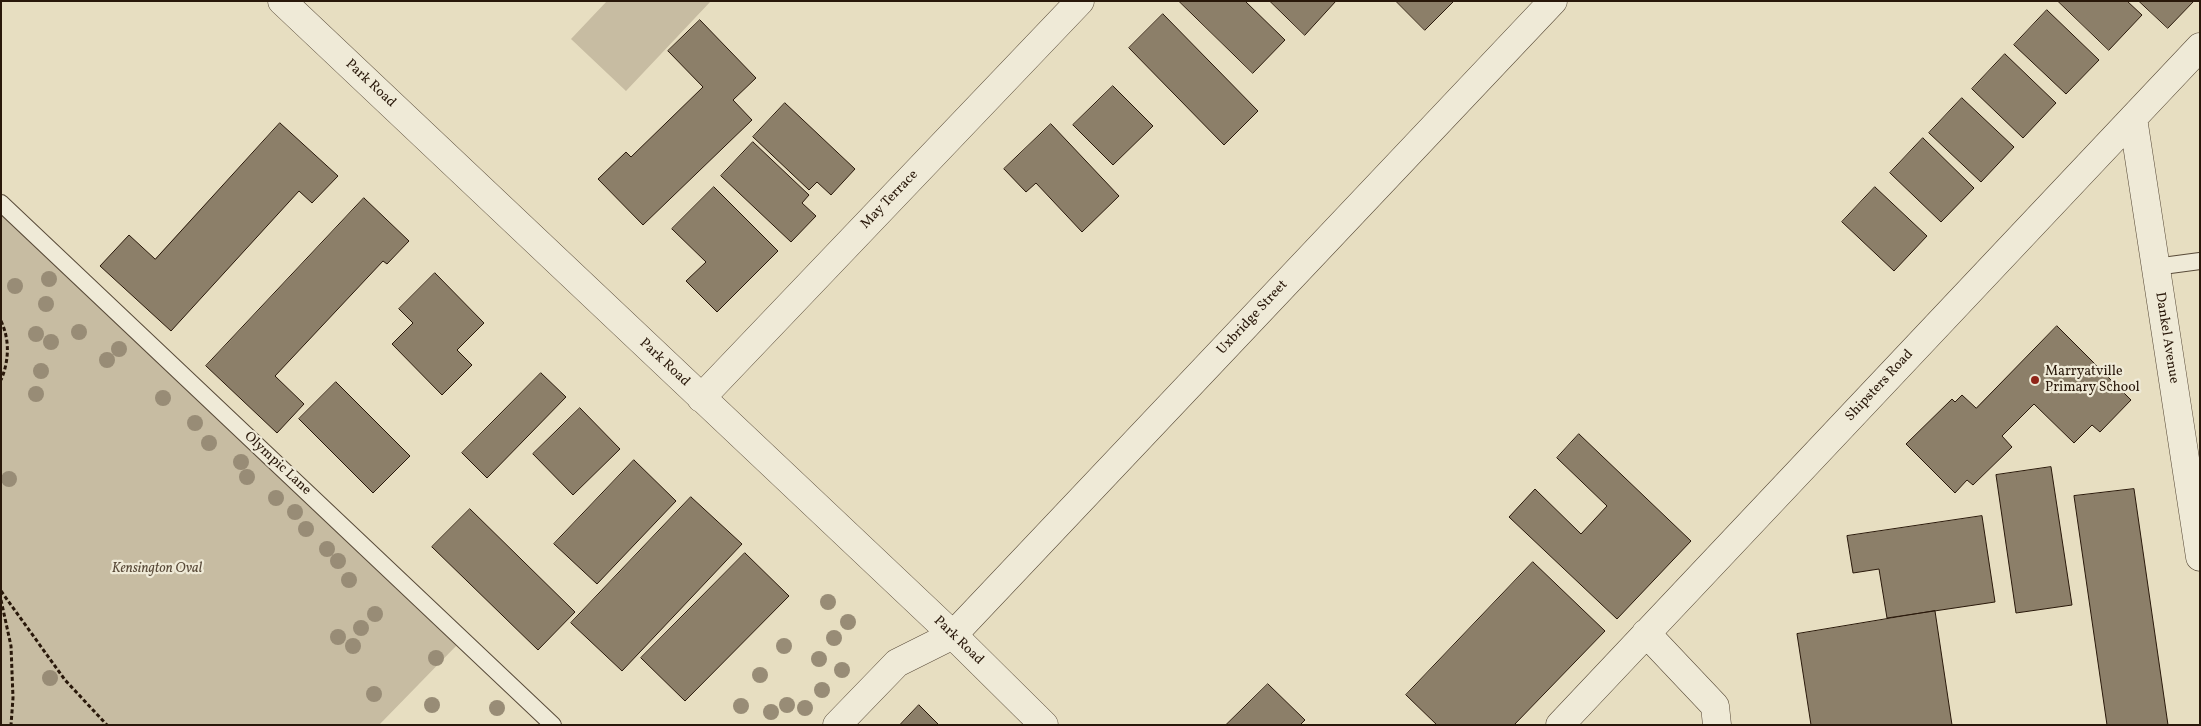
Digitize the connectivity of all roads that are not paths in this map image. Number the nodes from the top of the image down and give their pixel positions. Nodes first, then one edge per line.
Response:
1 (282, 1) edge
2 (1080, 1) edge
3 (1553, 1) edge
4 (2200, 47) edge
5 (2133, 118) junction
6 (1, 203) edge
7 (2200, 261) edge
8 (2155, 267) junction
9 (701, 398) junction
10 (2200, 557) edge
11 (1646, 633) junction
12 (953, 635) junction
13 (552, 725) edge
14 (837, 725) edge
15 (1044, 725) edge
16 (1560, 725) edge
17 (1718, 725) edge

1 - 9 street, Park Road
2 - 9 street, May Terrace
3 - 12 street, Uxbridge Street
4 - 5 street, Shipsters Road
5 - 8 street, Dankel Avenue
5 - 11 street, Shipsters Road
6 - 13 lane, Olympic Lane
7 - 8 lane
8 - 10 street, Dankel Avenue
9 - 12 street, Park Road
11 - 16 street, Shipsters Road
11 - 17 street
12 - 14 street
12 - 15 street, Park Road

